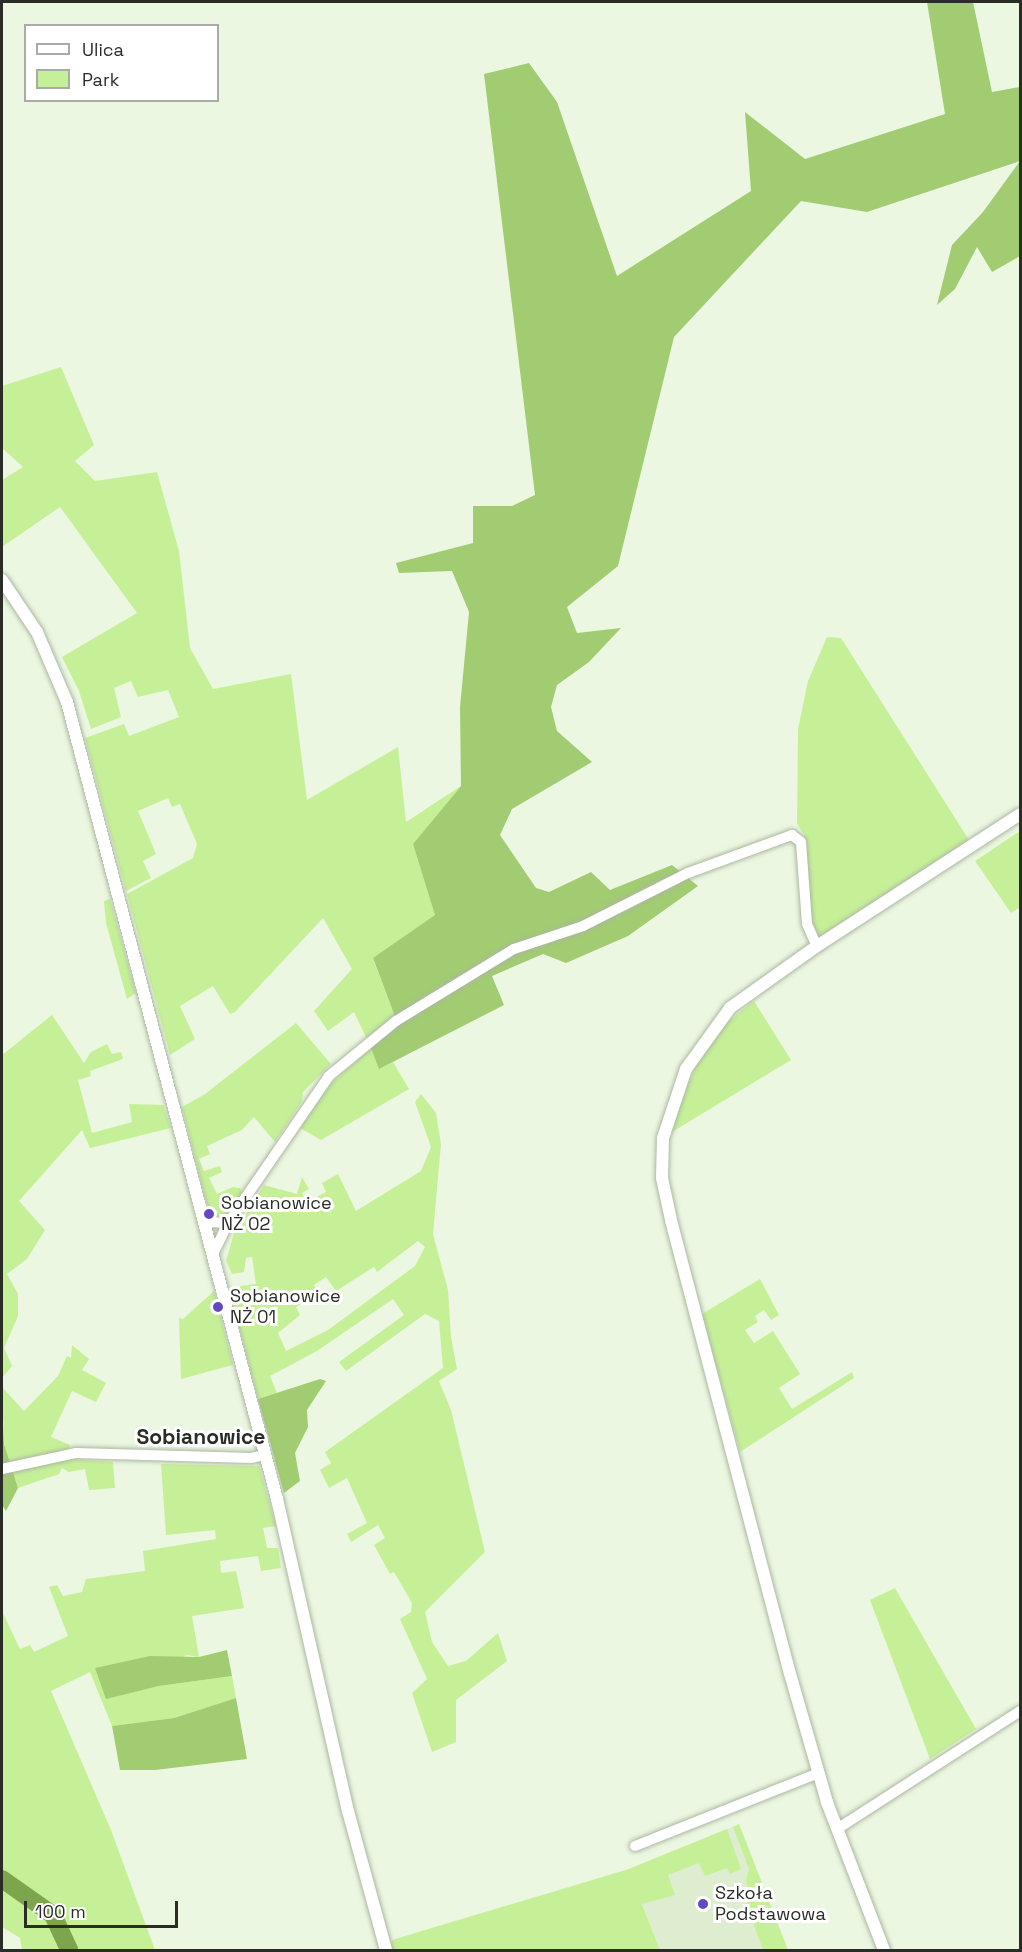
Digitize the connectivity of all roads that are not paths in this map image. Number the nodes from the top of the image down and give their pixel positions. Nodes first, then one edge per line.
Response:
1 (2, 580) edge
2 (1020, 814) edge
3 (817, 946) junction
4 (205, 1222) junction
5 (228, 1223) junction
6 (213, 1254) junction
7 (265, 1455) junction
8 (2, 1469) edge
9 (1020, 1711) edge
10 (818, 1773) junction
11 (837, 1829) junction
12 (635, 1846) dead end
13 (386, 1950) edge
14 (884, 1950) edge

1 - 4 street
2 - 3 street
3 - 5 street
3 - 10 street
4 - 5 street
4 - 6 street
5 - 6 street
6 - 7 street
7 - 8 street
7 - 13 street
9 - 11 street
10 - 11 street
10 - 12 street
11 - 14 street

